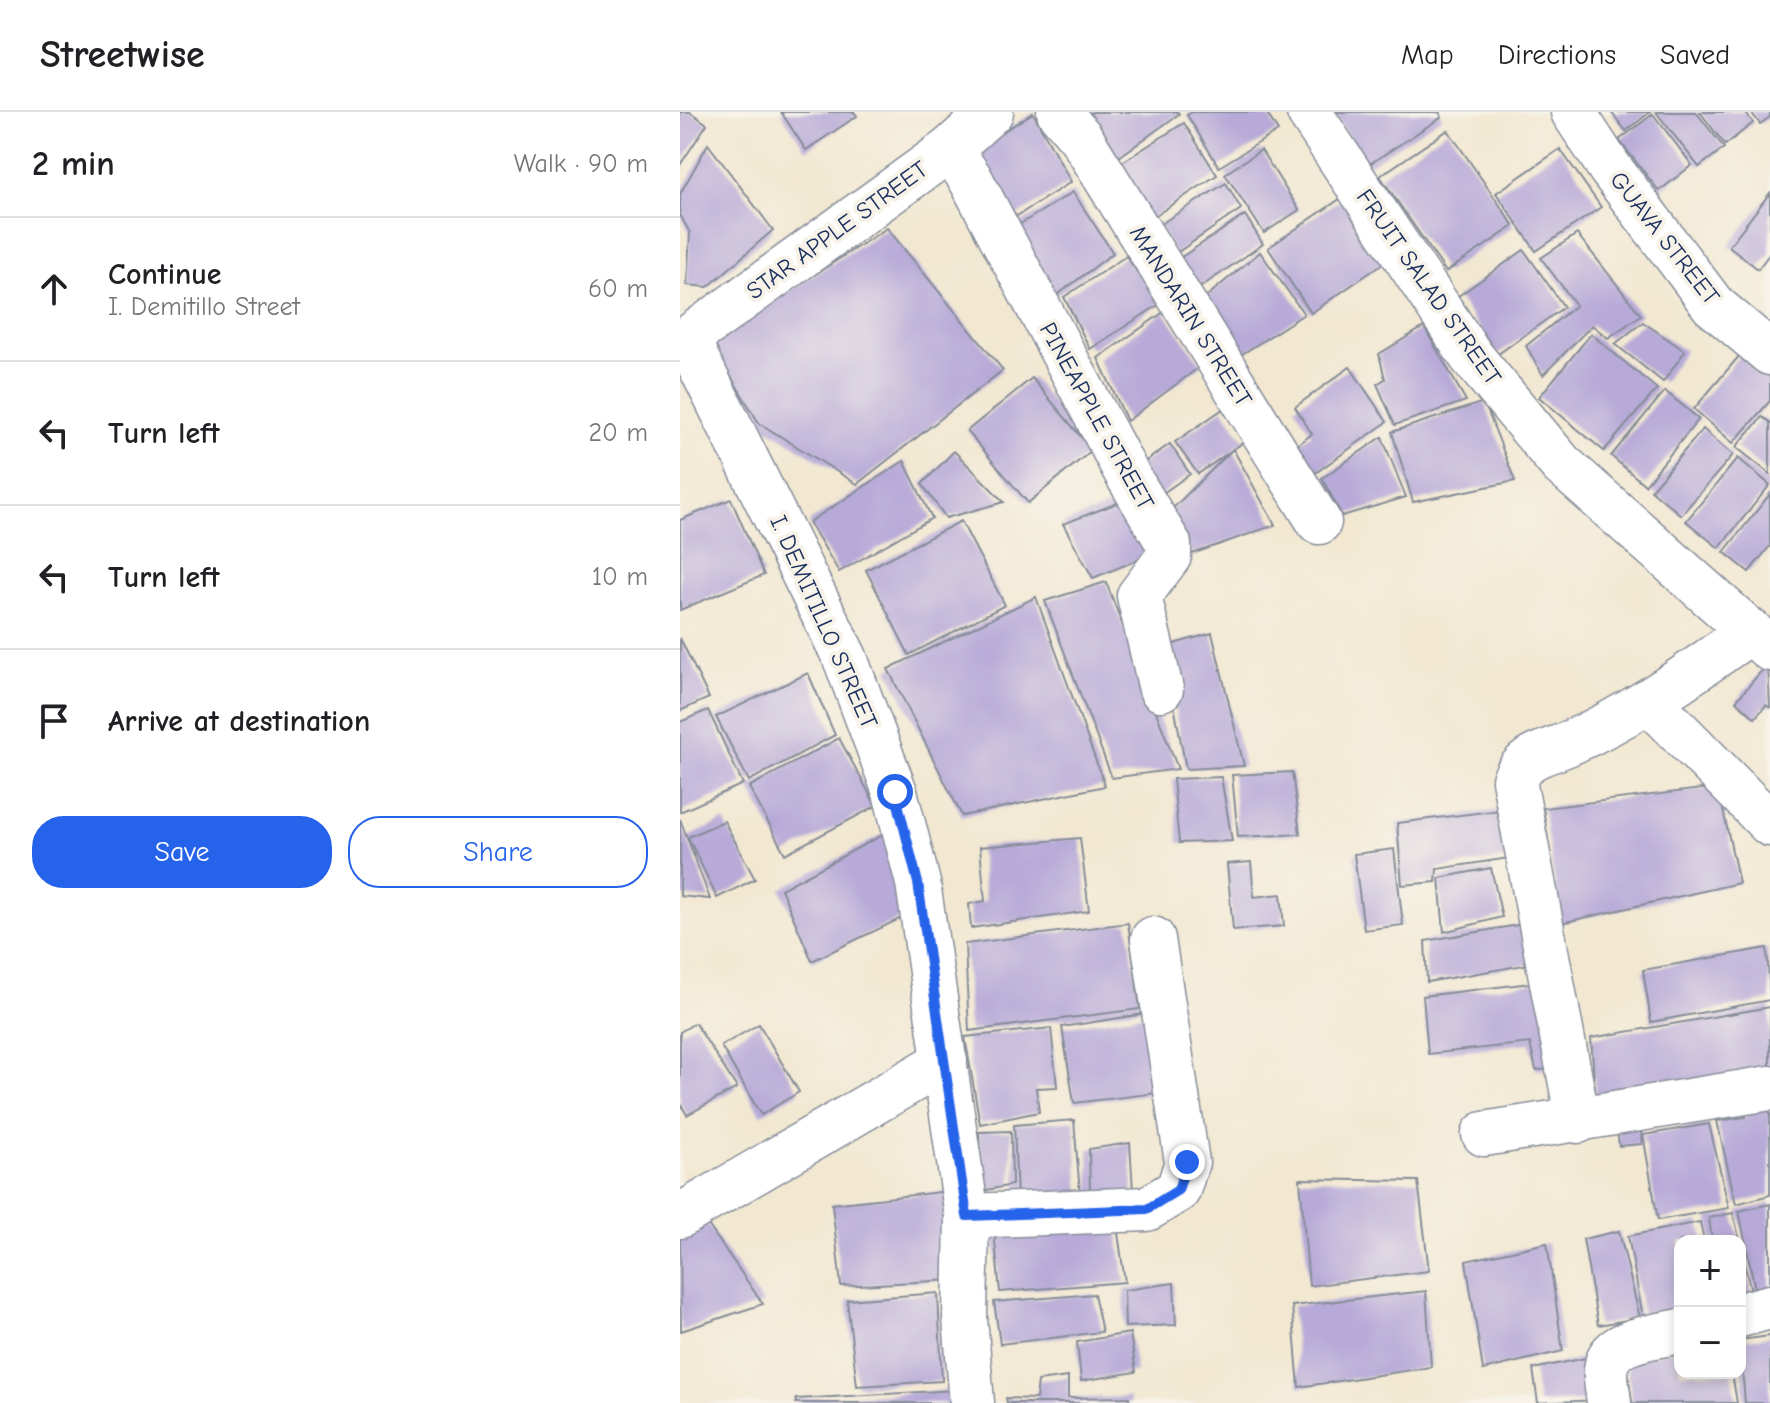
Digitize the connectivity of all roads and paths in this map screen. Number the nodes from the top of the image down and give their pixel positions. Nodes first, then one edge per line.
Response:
1 (991, 112) edge
2 (1059, 112) edge
3 (1309, 112) edge
4 (1573, 112) edge
5 (950, 149) junction
6 (684, 342) edge
7 (1770, 353) edge
8 (1319, 522) dead end
9 (1760, 640) edge
10 (1161, 689) dead end
11 (1650, 702) junction
12 (1770, 824) edge
13 (1153, 939) dead end
14 (945, 1061) junction
15 (1770, 1088) edge
16 (1578, 1121) junction
17 (1484, 1134) dead end
18 (680, 1216) edge
19 (967, 1216) junction
20 (1770, 1307) edge
21 (1746, 1313) edge
22 (1674, 1332) edge
23 (972, 1403) edge
24 (1609, 1403) edge

1 - 5 street, STAR APPLE STREET
2 - 8 street, MANDARIN STREET
3 - 9 street, FRUIT SALAD STREET
4 - 7 street, GUAVA STREET
5 - 6 street, STAR APPLE STREET
5 - 10 street, PINEAPPLE STREET
6 - 14 street, I. DEMITILLO STREET
9 - 11 street
11 - 12 street
11 - 16 street
13 - 19 street
14 - 18 street
14 - 19 street, I. DEMITILLO STREET
15 - 16 street
16 - 17 street
19 - 23 street, I. DEMITILLO STREET
20 - 21 street
22 - 24 street

